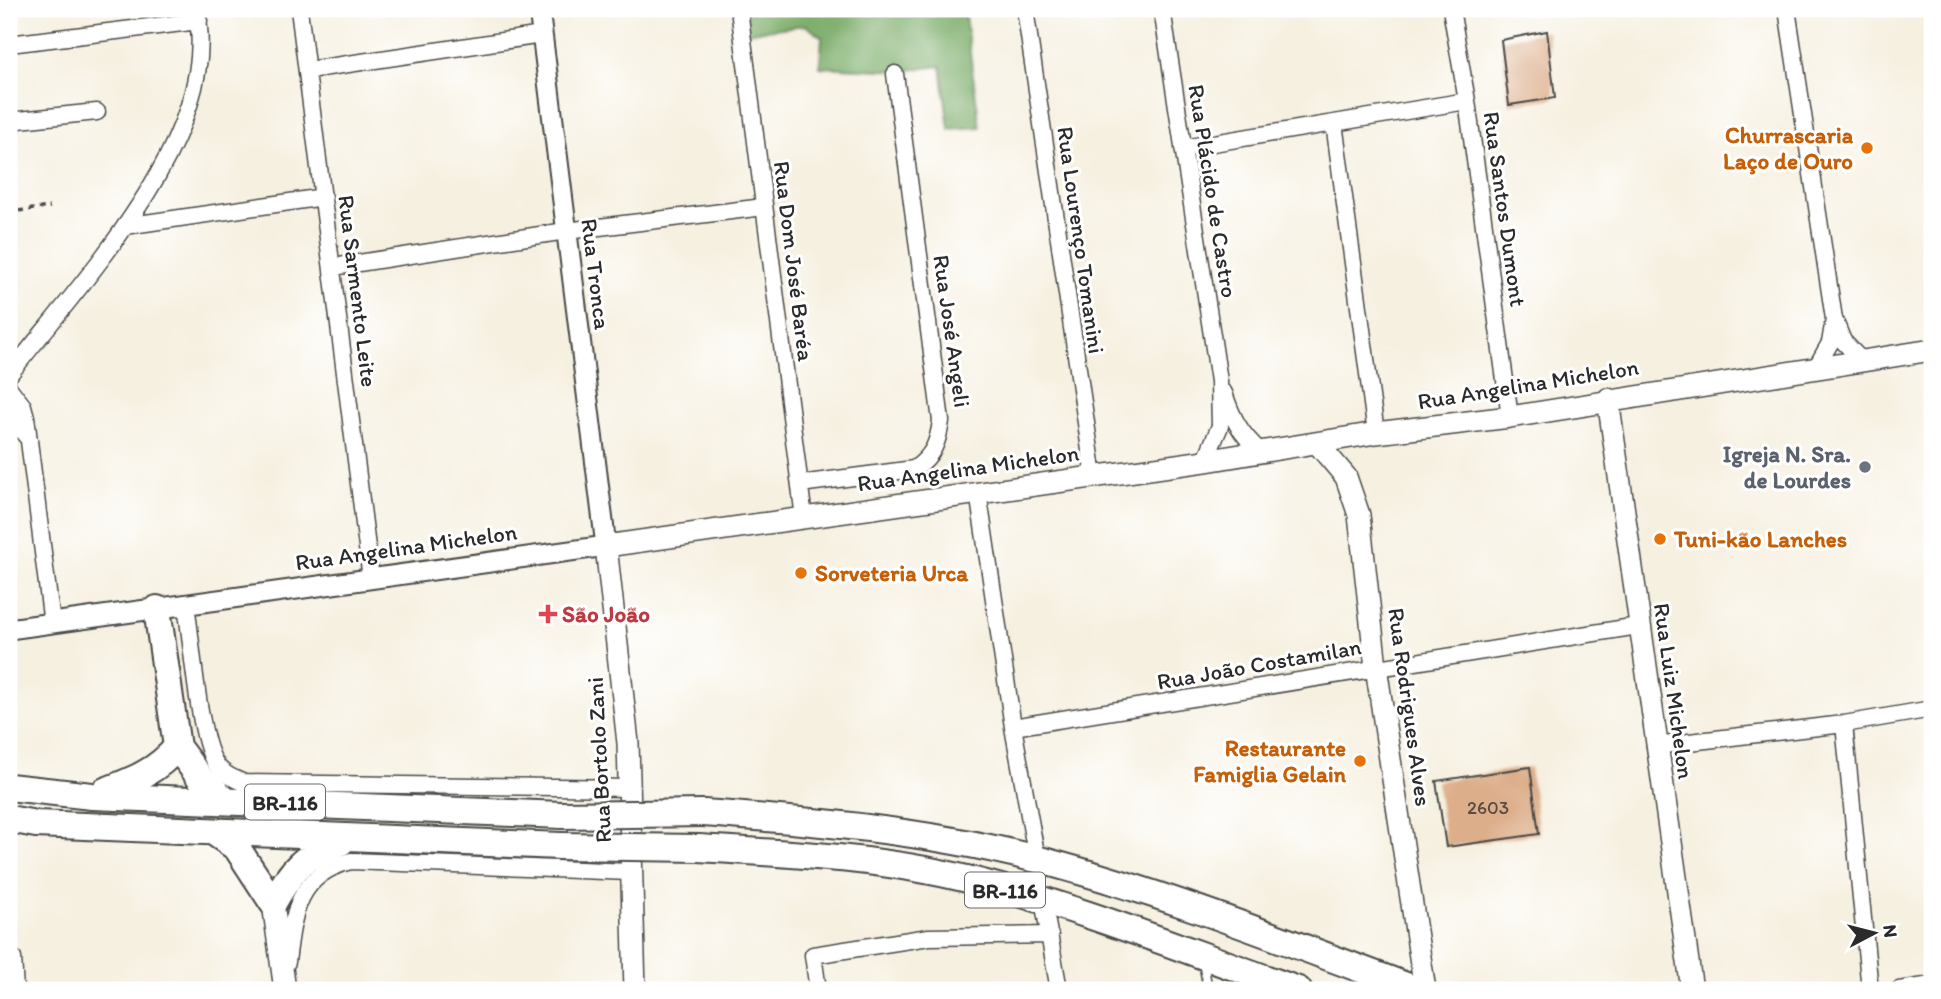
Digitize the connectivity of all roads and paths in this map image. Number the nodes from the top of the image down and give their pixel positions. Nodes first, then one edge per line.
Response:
1 (299, 9) edge
2 (539, 9) edge
3 (739, 9) edge
4 (1025, 9) edge
5 (1162, 9) edge
6 (1451, 9) edge
7 (1787, 9) edge
8 (197, 15) edge
9 (542, 35) junction
10 (9, 44) edge
11 (308, 70) junction
12 (895, 74) dead end
13 (1467, 101) junction
14 (97, 112) dead end
15 (9, 121) edge
16 (1334, 123) junction
17 (1183, 148) junction
18 (324, 197) junction
19 (50, 207) dead end
20 (764, 207) junction
21 (9, 212) edge
22 (125, 226) junction
23 (566, 231) junction
24 (333, 267) junction
25 (1834, 319) junction
26 (9, 349) edge
27 (1932, 349) edge
28 (1861, 360) junction
29 (1817, 366) junction
30 (12, 371) edge
31 (1219, 381) junction
32 (9, 388) edge
33 (1608, 399) junction
34 (1510, 416) junction
35 (9, 417) edge
36 (1376, 433) junction
37 (29, 439) junction
38 (1317, 443) junction
39 (1260, 451) junction
40 (1205, 461) junction
41 (1094, 477) junction
42 (800, 484) junction
43 (978, 492) junction
44 (804, 518) junction
45 (606, 546) junction
46 (371, 579) junction
47 (186, 605) junction
48 (157, 609) junction
49 (52, 624) junction
50 (1638, 626) junction
51 (9, 629) edge
52 (1376, 667) junction
53 (1932, 709) edge
54 (1844, 724) junction
55 (1013, 727) junction
56 (1655, 746) junction
57 (177, 747) junction
58 (9, 787) edge
59 (630, 788) junction
60 (92, 796) junction
61 (224, 799) junction
62 (9, 819) edge
63 (215, 834) junction
64 (352, 838) junction
65 (1037, 859) junction
66 (630, 873) junction
67 (1043, 900) junction
68 (273, 903) junction
69 (1050, 935) junction
70 (1202, 957) junction
71 (13, 958) dead end
72 (630, 984) edge
73 (1932, 985) edge
74 (284, 988) edge
75 (15, 990) edge
76 (818, 990) edge
77 (1059, 990) edge
78 (1208, 990) edge
79 (1298, 990) edge
80 (1417, 990) edge
81 (1425, 990) edge
82 (1692, 990) edge
83 (1870, 990) edge
84 (1899, 990) edge

1 - 11 street, Rua Sarmento Leite
2 - 9 street, Rua Tronca
3 - 20 street, Rua Dom José Baréa
4 - 41 street, Rua Lourenço Tomanini
5 - 17 street, Rua Plácido de Castro
6 - 13 street, Rua Santos Dumont
7 - 25 street
8 - 10 street
8 - 22 street
9 - 11 street
9 - 23 street, Rua Tronca
11 - 18 street, Rua Sarmento Leite
12 - 42 street, Rua José Angeli
13 - 16 street
13 - 34 street, Rua Santos Dumont
14 - 15 street
16 - 17 street
16 - 36 street
17 - 31 street, Rua Plácido de Castro
18 - 22 street
18 - 24 street, Rua Sarmento Leite
19 - 21 path
20 - 23 street
20 - 42 street, Rua Dom José Baréa
22 - 30 street
23 - 24 street
23 - 45 street, Rua Tronca
24 - 46 street, Rua Sarmento Leite
25 - 28 street
25 - 29 street
26 - 30 street
27 - 28 main road, Rua Angelina Michelon
28 - 29 main road, Rua Angelina Michelon
29 - 33 main road, Rua Angelina Michelon
31 - 39 street, Rua Plácido de Castro
31 - 40 street, Rua Plácido de Castro
32 - 37 street
33 - 34 main road, Rua Angelina Michelon
33 - 50 main road, Rua Luiz Michelon
34 - 36 main road, Rua Angelina Michelon
35 - 37 street
36 - 38 main road, Rua Angelina Michelon
37 - 49 street
38 - 39 main road, Rua Angelina Michelon
38 - 52 main road, Rua Rodrigues Alves
39 - 40 main road, Rua Angelina Michelon
40 - 41 main road, Rua Angelina Michelon
41 - 43 main road, Rua Angelina Michelon
42 - 44 street, Rua Dom José Baréa
43 - 44 main road, Rua Angelina Michelon
43 - 55 street
44 - 45 main road, Rua Angelina Michelon
45 - 46 street, Rua Angelina Michelon
45 - 59 main road, Rua Bortolo Zani
46 - 47 street, Rua Angelina Michelon
47 - 48 street, Rua Angelina Michelon
47 - 59 street
48 - 49 street, Rua Angelina Michelon
48 - 57 highway
49 - 51 street, Rua Angelina Michelon
50 - 52 street, Rua João Costamilan
50 - 56 main road, Rua Luiz Michelon
52 - 55 street, Rua João Costamilan
52 - 81 main road, Rua Rodrigues Alves
53 - 54 street
54 - 56 street
54 - 83 street
55 - 65 street
56 - 82 main road, Rua Luiz Michelon
57 - 60 highway
57 - 61 highway
58 - 60 highway, BR-116
59 - 66 main road, Rua Bortolo Zani
60 - 61 highway, BR-116
61 - 65 highway, BR-116, bridge
62 - 63 highway, BR-116
63 - 64 highway, BR-116
63 - 68 highway
64 - 67 highway, BR-116, bridge
64 - 68 highway
65 - 80 highway, BR-116
66 - 72 main road, Rua Bortolo Zani
66 - 74 street
67 - 69 street
67 - 70 highway, BR-116
68 - 74 main road
69 - 76 street
69 - 77 street
70 - 78 lane
70 - 79 highway, BR-116
71 - 75 street
73 - 84 street

